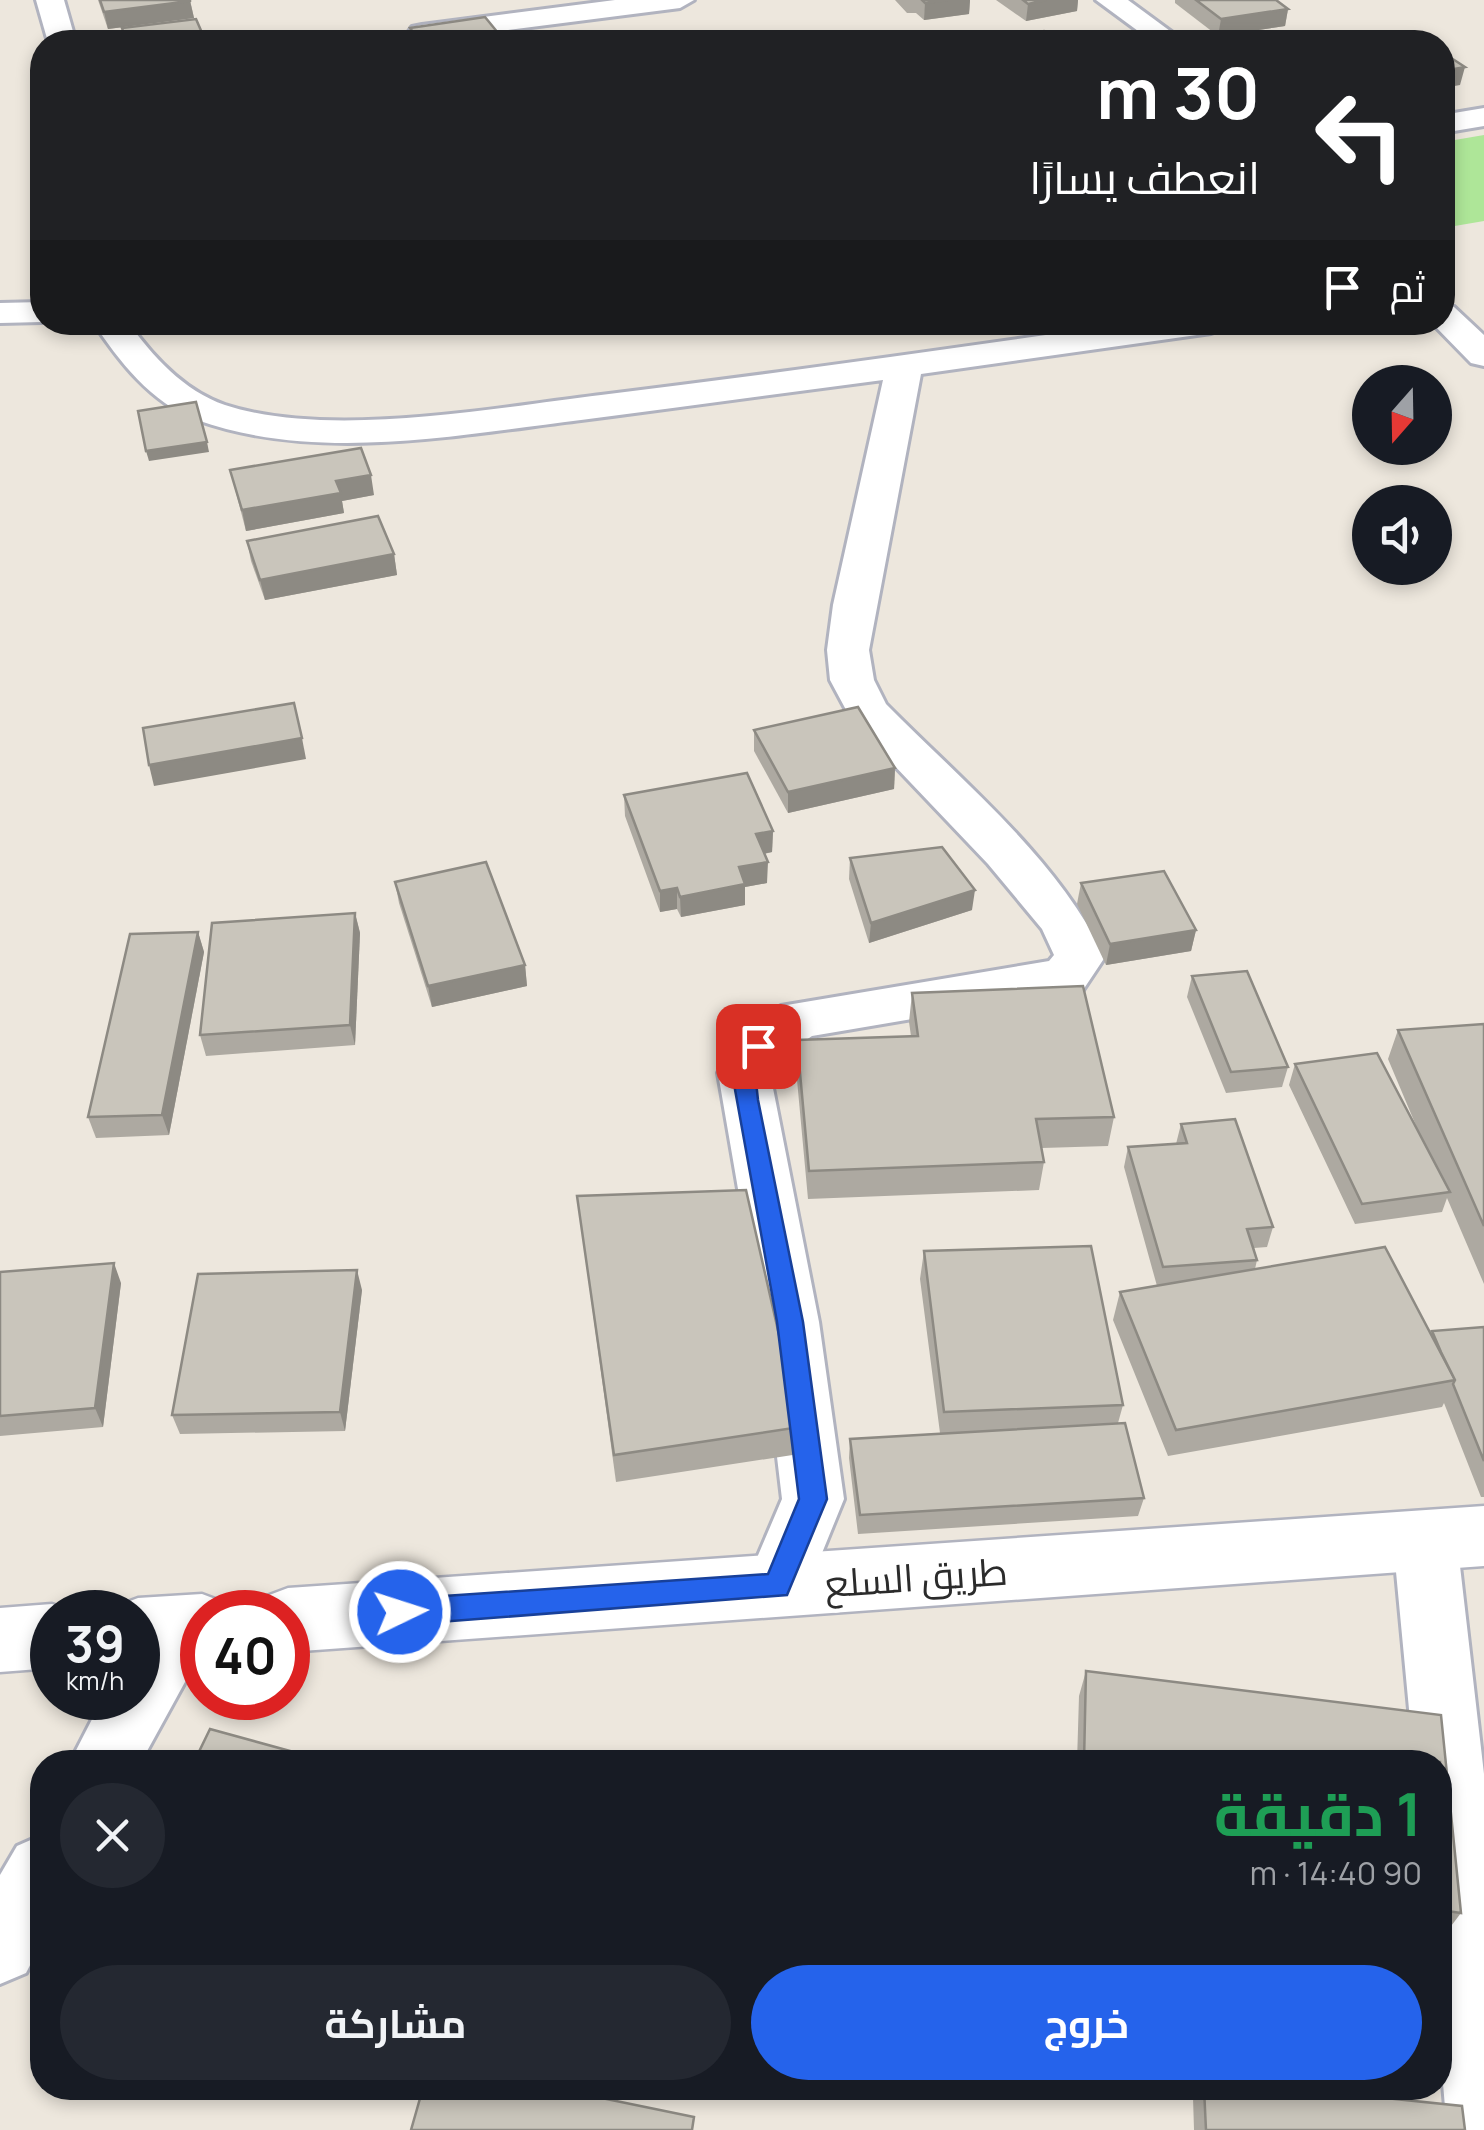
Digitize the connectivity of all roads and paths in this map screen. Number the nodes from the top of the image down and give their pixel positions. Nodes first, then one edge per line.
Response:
1 (50, 0) edge
2 (680, 0) edge
3 (1113, 0) edge
4 (59, 30) edge
5 (444, 30) edge
6 (1154, 30) edge
7 (1484, 117) edge
8 (1455, 122) edge
9 (30, 312) edge
10 (0, 313) edge
11 (1455, 327) edge
12 (118, 335) edge
13 (1122, 335) edge
14 (1484, 355) edge
15 (904, 367) junction
16 (1455, 1538) edge
17 (777, 1586) junction
18 (310, 1618) edge
19 (173, 1628) edge
20 (30, 1638) edge
21 (0, 1640) edge
22 (110, 1750) edge
23 (30, 1893) edge
24 (0, 1947) edge
25 (1484, 2107) edge

1 - 4 street
2 - 5 street
3 - 6 street
7 - 8 street
9 - 10 street
11 - 14 street
12 - 15 street
13 - 15 street
15 - 17 street
16 - 17 street, طريق السلع
16 - 25 street
17 - 18 street, طريق السلع
19 - 22 street
20 - 21 street
23 - 24 street

